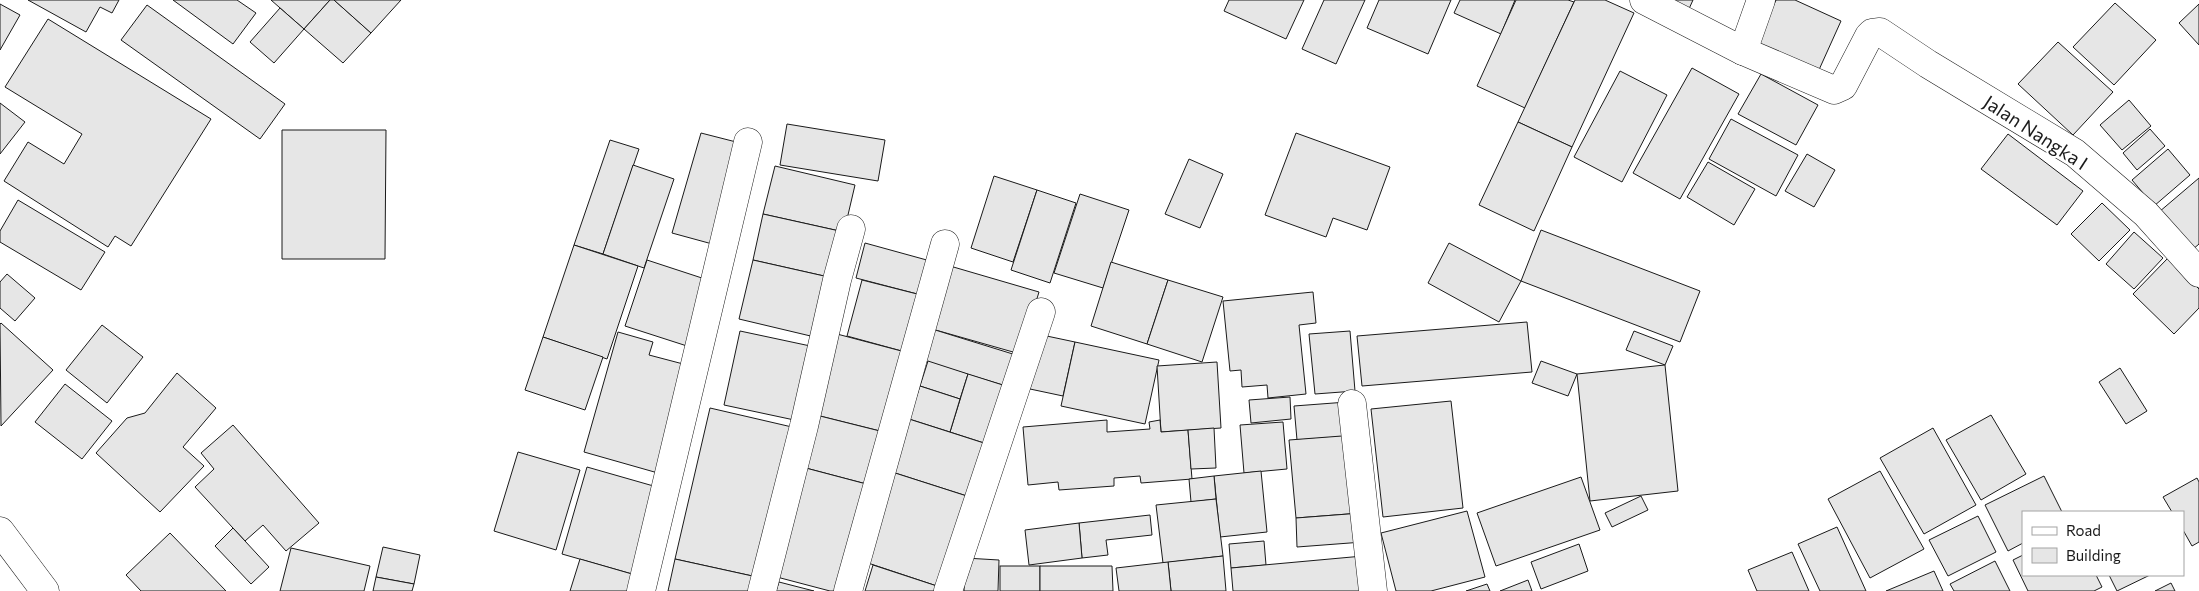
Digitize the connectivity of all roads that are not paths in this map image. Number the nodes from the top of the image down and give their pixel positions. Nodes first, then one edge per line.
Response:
1 (1644, 0) edge
2 (1761, 0) edge
3 (1744, 51) junction
4 (748, 142) dead end
5 (851, 230) dead end
6 (945, 244) dead end
7 (2199, 273) edge
8 (1041, 312) dead end
9 (1352, 404) dead end
10 (0, 531) edge
11 (45, 591) edge
12 (641, 591) edge
13 (762, 591) edge
14 (848, 591) edge
15 (948, 591) edge
16 (1373, 591) edge

1 - 3 street
2 - 3 street
3 - 7 street, Jalan Nangka I
4 - 12 street
5 - 13 street
6 - 14 street
8 - 15 street
9 - 16 street
10 - 11 street

